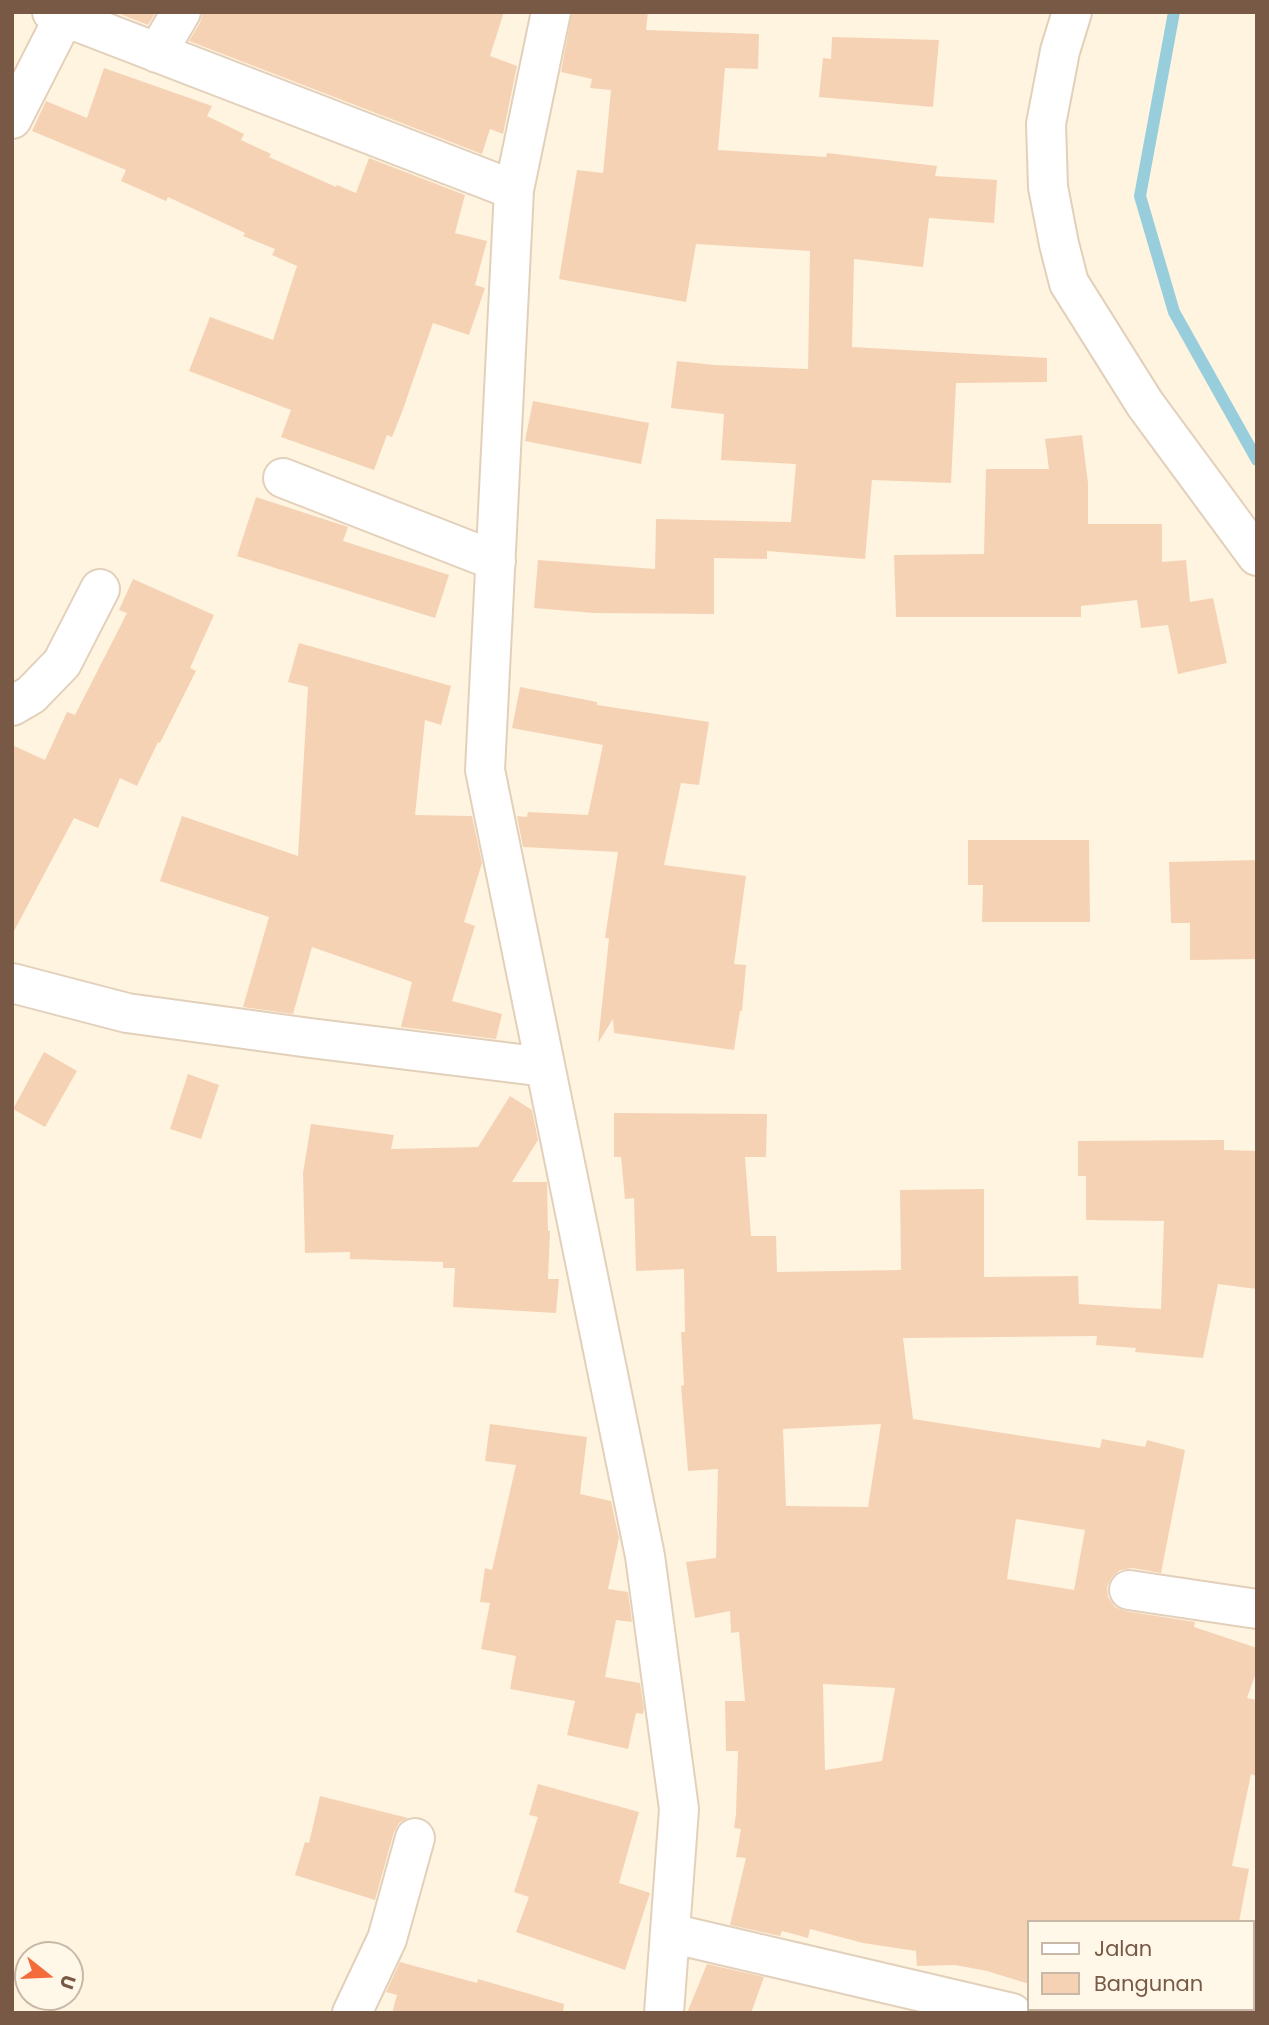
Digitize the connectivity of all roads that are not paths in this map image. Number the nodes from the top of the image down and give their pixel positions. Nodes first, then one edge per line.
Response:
1 (181, 12) edge
2 (551, 12) edge
3 (1072, 12) edge
4 (58, 15) edge
5 (157, 53) junction
6 (12, 119) edge
7 (514, 190) junction
8 (283, 478) dead end
9 (1257, 556) edge
10 (496, 561) junction
11 (100, 589) dead end
12 (12, 706) edge
13 (12, 983) edge
14 (545, 1067) junction
15 (1129, 1590) dead end
16 (1257, 1609) edge
17 (415, 1838) dead end
18 (670, 1933) junction
19 (352, 2013) edge
20 (664, 2013) edge
21 (1012, 2013) edge

1 - 5 street
2 - 7 street
3 - 9 street
4 - 5 street
4 - 6 street
5 - 7 street
7 - 10 street
8 - 10 street
10 - 14 street
11 - 12 street
13 - 14 street
14 - 18 street
15 - 16 street
17 - 19 street
18 - 20 street
18 - 21 street

